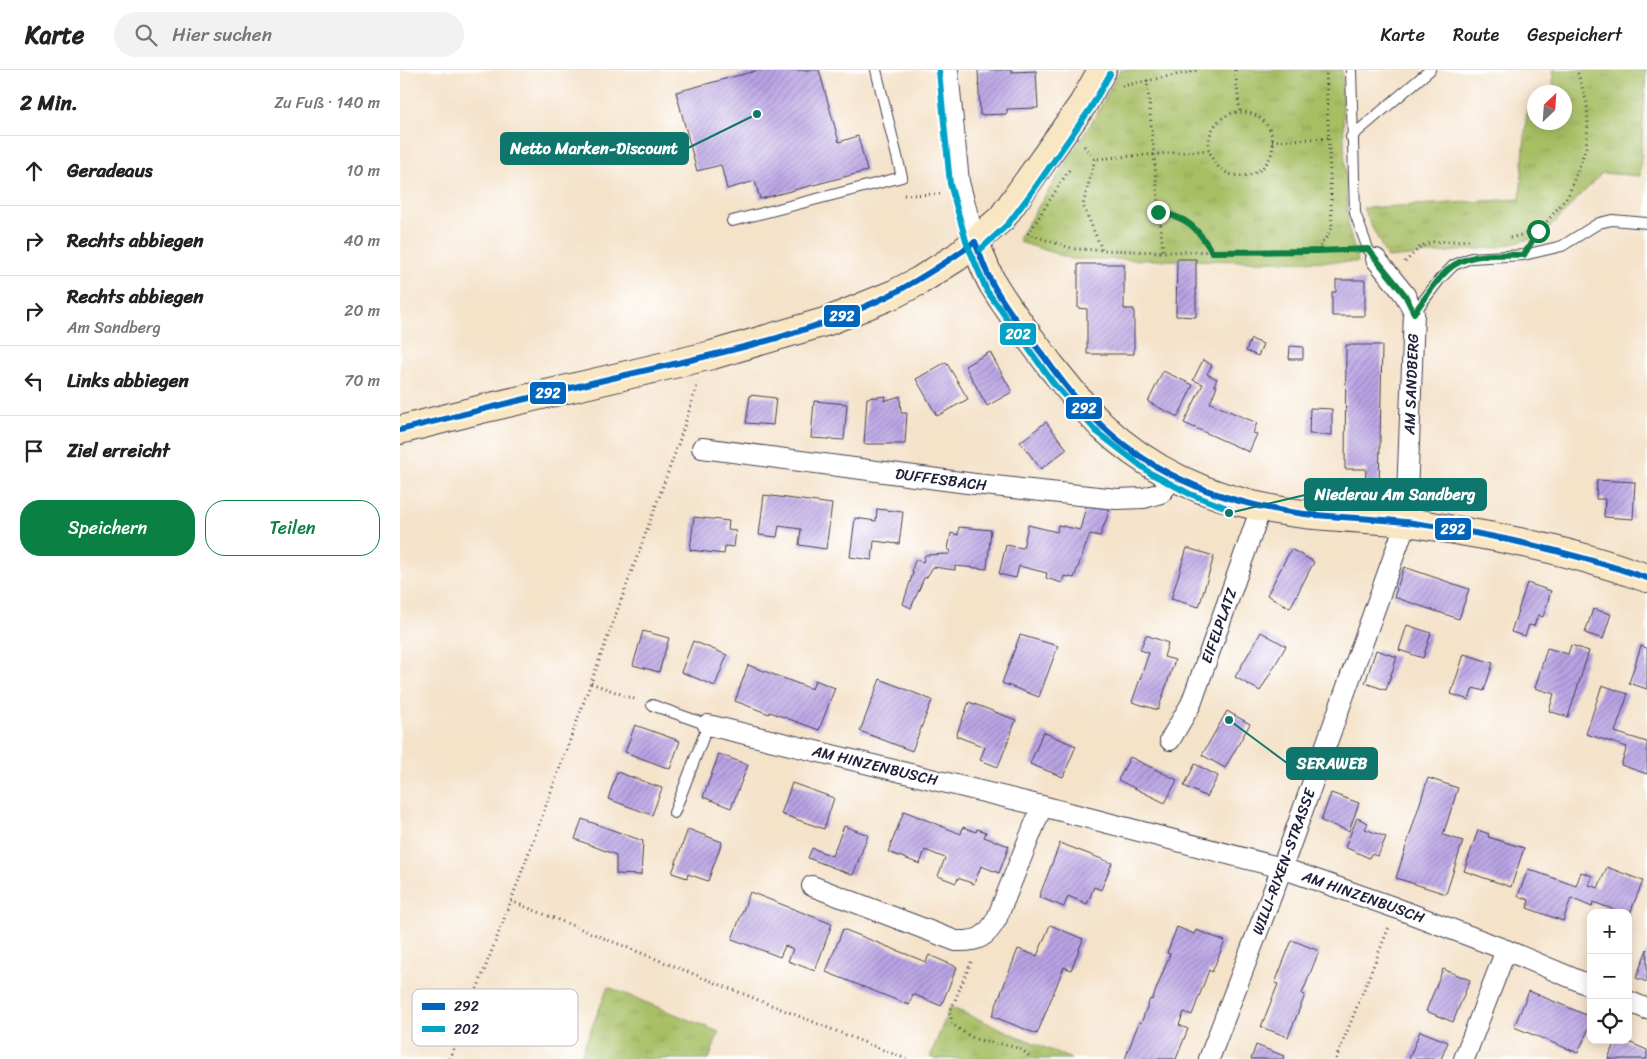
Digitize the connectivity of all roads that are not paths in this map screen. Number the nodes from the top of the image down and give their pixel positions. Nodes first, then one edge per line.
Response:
1 (876, 70) edge
2 (948, 70) edge
3 (1102, 70) edge
4 (1351, 70) edge
5 (1430, 70) edge
6 (1352, 137) junction
7 (732, 221) dead end
8 (1647, 223) edge
9 (975, 242) junction
10 (1372, 254) joint
11 (1414, 313) junction
12 (400, 430) edge
13 (702, 448) dead end
14 (1174, 477) junction
15 (1261, 508) junction
16 (1406, 522) junction
17 (1647, 578) edge
18 (652, 705) road end
19 (708, 725) junction
20 (1170, 740) dead end
21 (1042, 806) junction
22 (674, 813) dead end
23 (1282, 868) junction
24 (812, 886) dead end
25 (1506, 950) junction
26 (1587, 984) edge
27 (1632, 1003) edge
28 (1647, 1009) edge
29 (1209, 1059) edge
30 (1464, 1059) edge

1 - 7 lane
2 - 9 street
3 - 9 main road
4 - 6 lane
5 - 6 lane
6 - 10 lane
8 - 11 lane
9 - 12 main road
9 - 14 main road
10 - 11 street, AM SANDBERG
11 - 16 street, AM SANDBERG
13 - 14 street, DUFFESBACH
14 - 15 main road
15 - 16 main road
15 - 20 street, EIFELPLATZ
16 - 17 main road
16 - 23 street, WILLI-RIXEN-STRASSE
18 - 19 lane
19 - 21 street, AM HINZENBUSCH
19 - 22 lane
21 - 23 street, AM HINZENBUSCH
21 - 24 street
23 - 25 street, AM HINZENBUSCH
23 - 29 street, WILLI-RIXEN-STRASSE
25 - 26 street, AM HINZENBUSCH
25 - 30 street
27 - 28 street

